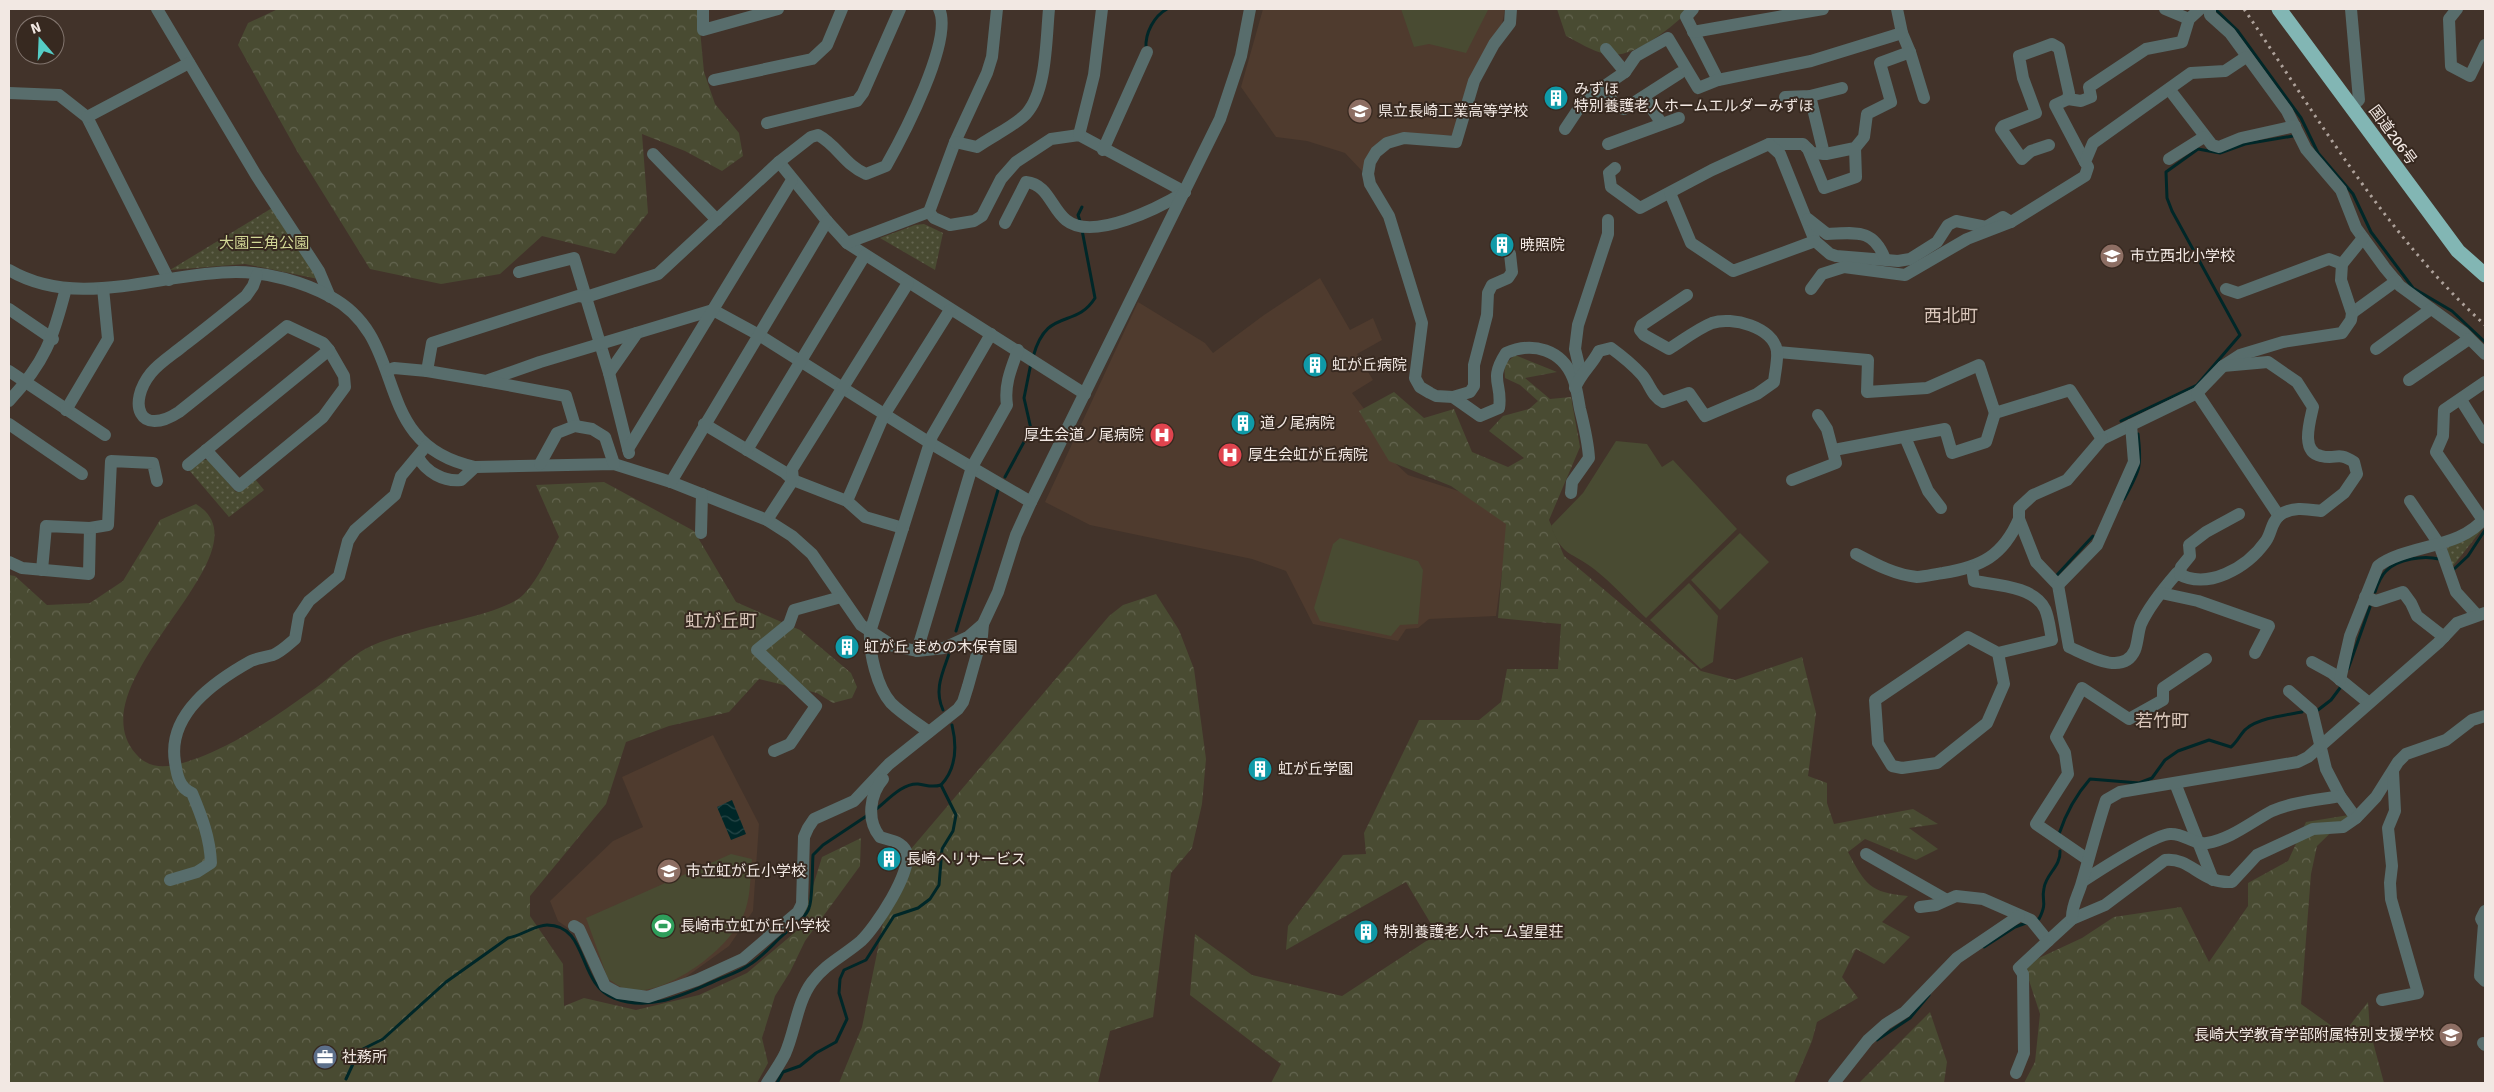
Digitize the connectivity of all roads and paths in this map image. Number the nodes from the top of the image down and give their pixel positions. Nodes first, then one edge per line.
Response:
1 (157, 9) edge
2 (704, 9) edge
3 (778, 9) edge
4 (842, 9) edge
5 (900, 9) edge
6 (939, 9) edge
7 (997, 9) edge
8 (1049, 9) edge
9 (1102, 9) edge
10 (1510, 9) edge
11 (1694, 9) edge
12 (1823, 9) edge
13 (1897, 9) edge
14 (2165, 9) edge
15 (2279, 9) edge
16 (2351, 9) edge
17 (2457, 9) edge
18 (1252, 11) edge
19 (2206, 11) edge
20 (758, 12) edge
21 (2189, 19) junction
22 (1693, 32) junction
23 (1902, 33) junction
24 (2485, 45) edge
25 (1606, 49) dead end
26 (1147, 52) dead end
27 (1910, 52) junction
28 (2246, 57) junction
29 (189, 63) junction
30 (1625, 72) junction
31 (1680, 73) dead end
32 (714, 80) dead end
33 (1718, 80) junction
34 (1604, 87) junction
35 (1842, 88) dead end
36 (2169, 89) junction
37 (9, 93) edge
38 (1810, 96) junction
39 (1644, 97) junction
40 (1785, 97) dead end
41 (1924, 98) dead end
42 (2068, 99) junction
43 (2351, 107) junction
44 (87, 117) junction
45 (1679, 118) dead end
46 (767, 123) dead end
47 (1662, 124) junction
48 (2296, 126) junction
49 (1565, 129) dead end
50 (1079, 135) junction
51 (2204, 137) junction
52 (955, 142) junction
53 (1608, 144) dead end
54 (1769, 144) junction
55 (2049, 145) dead end
56 (1855, 148) junction
57 (1103, 150) junction
58 (1808, 150) junction
59 (653, 154) dead end
60 (1824, 154) junction
61 (2169, 159) dead end
62 (779, 162) junction
63 (2085, 162) junction
64 (1615, 168) dead end
65 (792, 180) junction
66 (1185, 192) junction
67 (1670, 193) junction
68 (929, 212) junction
69 (1806, 218) junction
70 (717, 220) junction
71 (1608, 220) dead end
72 (826, 221) junction
73 (2011, 222) junction
74 (1005, 223) dead end
75 (2363, 238) junction
76 (1815, 241) junction
77 (847, 243) junction
78 (1510, 254) dead end
79 (865, 255) junction
80 (1885, 259) junction
81 (2342, 264) junction
82 (9, 270) edge
83 (519, 272) dead end
84 (257, 274) junction
85 (2485, 275) edge
86 (168, 280) junction
87 (2396, 281) junction
88 (908, 283) junction
89 (66, 288) junction
90 (103, 288) junction
91 (1811, 288) dead end
92 (2226, 289) dead end
93 (1687, 295) dead end
94 (330, 296) junction
95 (586, 297) junction
96 (9, 309) edge
97 (2431, 309) junction
98 (713, 310) junction
99 (950, 310) junction
100 (2352, 313) junction
101 (637, 333) junction
102 (991, 334) junction
103 (759, 335) junction
104 (53, 339) junction
105 (2469, 339) junction
106 (601, 344) junction
107 (329, 350) junction
108 (2376, 350) dead end
109 (1777, 352) junction
110 (1022, 353) junction
111 (2485, 354) edge
112 (802, 362) junction
113 (2223, 366) junction
114 (386, 370) junction
115 (427, 371) junction
116 (9, 372) edge
117 (609, 372) junction
118 (1581, 374) junction
119 (2409, 380) dead end
120 (486, 381) junction
121 (2485, 382) edge
122 (26, 383) junction
123 (842, 388) junction
124 (1575, 388) junction
125 (2197, 393) junction
126 (1085, 394) junction
127 (1453, 397) junction
128 (2461, 400) junction
129 (9, 401) edge
130 (66, 410) junction
131 (1994, 413) junction
132 (884, 415) junction
133 (1818, 415) dead end
134 (9, 424) edge
135 (704, 424) junction
136 (2131, 425) junction
137 (575, 426) junction
138 (105, 435) dead end
139 (1905, 437) junction
140 (2485, 438) edge
141 (2102, 439) junction
142 (930, 443) junction
143 (426, 446) junction
144 (628, 449) junction
145 (206, 450) junction
146 (747, 450) junction
147 (1834, 450) junction
148 (418, 457) junction
149 (540, 464) junction
150 (614, 464) junction
151 (188, 465) dead end
152 (475, 467) junction
153 (972, 468) junction
154 (632, 469) junction
155 (82, 474) dead end
156 (793, 480) junction
157 (1792, 480) dead end
158 (156, 481) dead end
159 (670, 482) junction
160 (1572, 493) dead end
161 (702, 494) junction
162 (847, 501) junction
163 (2410, 501) dead end
164 (1031, 502) junction
165 (1941, 508) dead end
166 (2238, 514) dead end
167 (2279, 516) junction
168 (2019, 519) junction
169 (2484, 519) edge
170 (767, 520) junction
171 (90, 528) junction
172 (904, 528) junction
173 (701, 533) dead end
174 (2439, 544) junction
175 (1856, 554) dead end
176 (9, 562) edge
177 (1972, 568) junction
178 (42, 570) junction
179 (2180, 575) junction
180 (2058, 585) junction
181 (2161, 593) junction
182 (841, 597) junction
183 (2365, 597) junction
184 (2481, 614) edge
185 (983, 624) junction
186 (870, 632) junction
187 (2444, 637) junction
188 (917, 651) junction
189 (1998, 653) junction
190 (2255, 653) dead end
191 (2206, 659) dead end
192 (2312, 662) dead end
193 (2340, 680) junction
194 (2289, 691) dead end
195 (2369, 703) junction
196 (2485, 716) edge
197 (929, 732) junction
198 (2321, 745) junction
199 (774, 751) dead end
200 (889, 764) junction
201 (2393, 771) junction
202 (2175, 783) junction
203 (2340, 796) junction
204 (2356, 818) junction
205 (2198, 842) junction
206 (1866, 854) dead end
207 (2087, 859) junction
208 (170, 880) dead end
209 (2213, 880) junction
210 (2083, 881) junction
211 (1945, 900) junction
212 (1920, 907) dead end
213 (2485, 910) edge
214 (2019, 916) junction
215 (2072, 919) junction
216 (574, 926) dead end
217 (2048, 940) junction
218 (2485, 981) edge
219 (2382, 1000) dead end
220 (2016, 1073) dead end
221 (767, 1083) edge
222 (1834, 1083) edge

1 - 29 street
2 - 20 street
3 - 20 street
4 - 32 street
5 - 46 street
6 - 62 street
7 - 52 street
8 - 52 street
9 - 50 street
10 - 127 street
11 - 22 street
12 - 22 street
13 - 23 street
14 - 21 street
15 - 43 highway, 国道206号
16 - 43 street
17 - 24 street
18 - 66 street
19 - 21 street
19 - 28 street
21 - 42 street
22 - 33 street
23 - 27 street
23 - 33 street
25 - 30 street
26 - 57 street
27 - 41 street
27 - 56 street
28 - 36 street
28 - 48 street
29 - 44 street
29 - 94 street
30 - 33 street
30 - 34 street
31 - 39 street
34 - 39 street
34 - 49 street
35 - 38 street
36 - 51 street
36 - 63 street
37 - 44 street
38 - 40 street
38 - 60 street
39 - 47 street
42 - 55 street
42 - 63 street
43 - 85 highway, 国道206号
44 - 86 street
45 - 47 street
47 - 53 street
48 - 51 street
48 - 75 street
50 - 57 street
50 - 68 street
51 - 61 street
52 - 68 street
54 - 58 street
54 - 67 street
54 - 69 street
56 - 58 street
56 - 60 street
57 - 66 street
58 - 60 street
59 - 70 street
62 - 65 street
62 - 70 street
63 - 73 street
64 - 67 street
65 - 72 street
65 - 98 street
66 - 74 street
66 - 126 street
67 - 76 street
68 - 77 street
69 - 76 street
69 - 80 street
70 - 95 street
71 - 118 street
72 - 77 street
72 - 103 street
73 - 80 street
73 - 91 street
75 - 81 street
75 - 87 street
76 - 80 street
77 - 79 street
78 - 127 street
79 - 88 street
79 - 112 street
81 - 92 street
81 - 100 street
82 - 89 street
83 - 95 street
84 - 86 street
84 - 94 street
84 - 107 street
86 - 90 street
87 - 97 street
87 - 100 street
88 - 99 street
88 - 123 street
89 - 90 street
89 - 104 street
90 - 130 street
93 - 109 street
94 - 114 street
95 - 106 street
95 - 115 street
96 - 104 street
97 - 105 street
97 - 108 street
98 - 101 street
98 - 103 street
98 - 144 street
99 - 102 street
99 - 132 street
100 - 113 street
101 - 106 street
101 - 117 street
102 - 110 street
102 - 142 street
103 - 112 street
103 - 135 street
104 - 122 street
105 - 111 street
105 - 119 street
106 - 117 street
106 - 120 street
107 - 145 street
107 - 145 street
109 - 118 street
109 - 131 street
110 - 126 street
110 - 153 street
112 - 123 street
112 - 146 street
113 - 125 street
113 - 167 street
114 - 115 street
114 - 143 street
115 - 120 street
116 - 122 street
117 - 144 street
118 - 124 street
120 - 137 street
121 - 128 street
122 - 129 street
122 - 130 street
123 - 132 street
123 - 156 street
124 - 127 street
124 - 160 street
125 - 136 street
125 - 167 street
126 - 164 street
128 - 140 street
128 - 169 street
130 - 138 street
131 - 139 street
131 - 141 street
132 - 142 street
132 - 162 street
133 - 147 street
134 - 155 street
135 - 146 street
135 - 159 street
136 - 141 street
136 - 180 street
137 - 149 street
137 - 150 street
139 - 147 street
139 - 165 street
141 - 168 street
142 - 153 street
142 - 172 street
143 - 148 street
143 - 152 street
144 - 154 street
145 - 151 street
146 - 156 street
147 - 157 street
148 - 152 street
148 - 208 street
149 - 150 street
149 - 152 street
150 - 154 street
153 - 164 street
153 - 188 street
154 - 159 street
156 - 162 street
156 - 170 street
158 - 171 street
159 - 161 street
161 - 170 street
161 - 173 street
162 - 172 street
163 - 174 street
164 - 185 street
166 - 179 street
167 - 179 street
168 - 177 street
168 - 180 street
169 - 174 street
170 - 182 street
171 - 178 street
171 - 178 street
172 - 186 street
174 - 183 street
174 - 184 street
175 - 177 street
176 - 178 street
177 - 189 street
179 - 181 street
180 - 181 street
181 - 190 street
182 - 186 street
182 - 199 street
183 - 187 street
183 - 193 street
184 - 187 street
185 - 188 street
185 - 197 street
186 - 188 street
186 - 197 street
187 - 195 street
189 - 189 street
191 - 207 street
192 - 193 street
193 - 195 street
194 - 198 street
195 - 198 street
196 - 201 street
197 - 200 street
198 - 202 street
198 - 203 street
200 - 216 street
200 - 221 street
201 - 204 street
201 - 219 street
202 - 205 street
202 - 207 street
203 - 204 street
203 - 205 street
204 - 209 street
205 - 209 street
205 - 210 street
206 - 211 street
207 - 210 street
209 - 215 street
210 - 215 street
211 - 212 street
211 - 214 street
213 - 218 street
214 - 217 street
214 - 222 street
215 - 217 street
217 - 220 street

